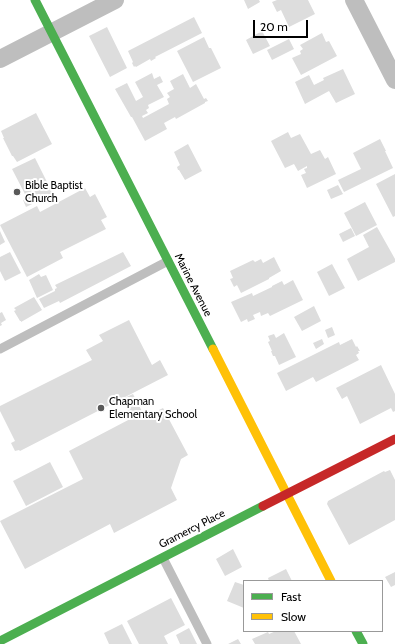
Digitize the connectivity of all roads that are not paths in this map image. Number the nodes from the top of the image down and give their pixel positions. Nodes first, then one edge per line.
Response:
1 (35, 0) edge
2 (116, 0) edge
3 (354, 0) edge
4 (51, 33) junction
5 (0, 59) edge
6 (395, 80) edge
7 (168, 261) junction
8 (0, 349) edge
9 (395, 439) edge
10 (286, 494) junction
11 (163, 558) junction
12 (330, 580) edge
13 (357, 632) edge
14 (9, 640) edge
15 (207, 644) edge
16 (363, 644) edge

1 - 4 main road, Marine Avenue
2 - 4 street
3 - 6 street
4 - 5 street
4 - 7 main road, Marine Avenue
7 - 8 lane
7 - 10 main road, Marine Avenue
9 - 10 main road, Gramercy Place
10 - 11 main road, Gramercy Place
10 - 12 main road, Marine Avenue
11 - 14 main road, Gramercy Place
11 - 15 lane
13 - 16 main road

